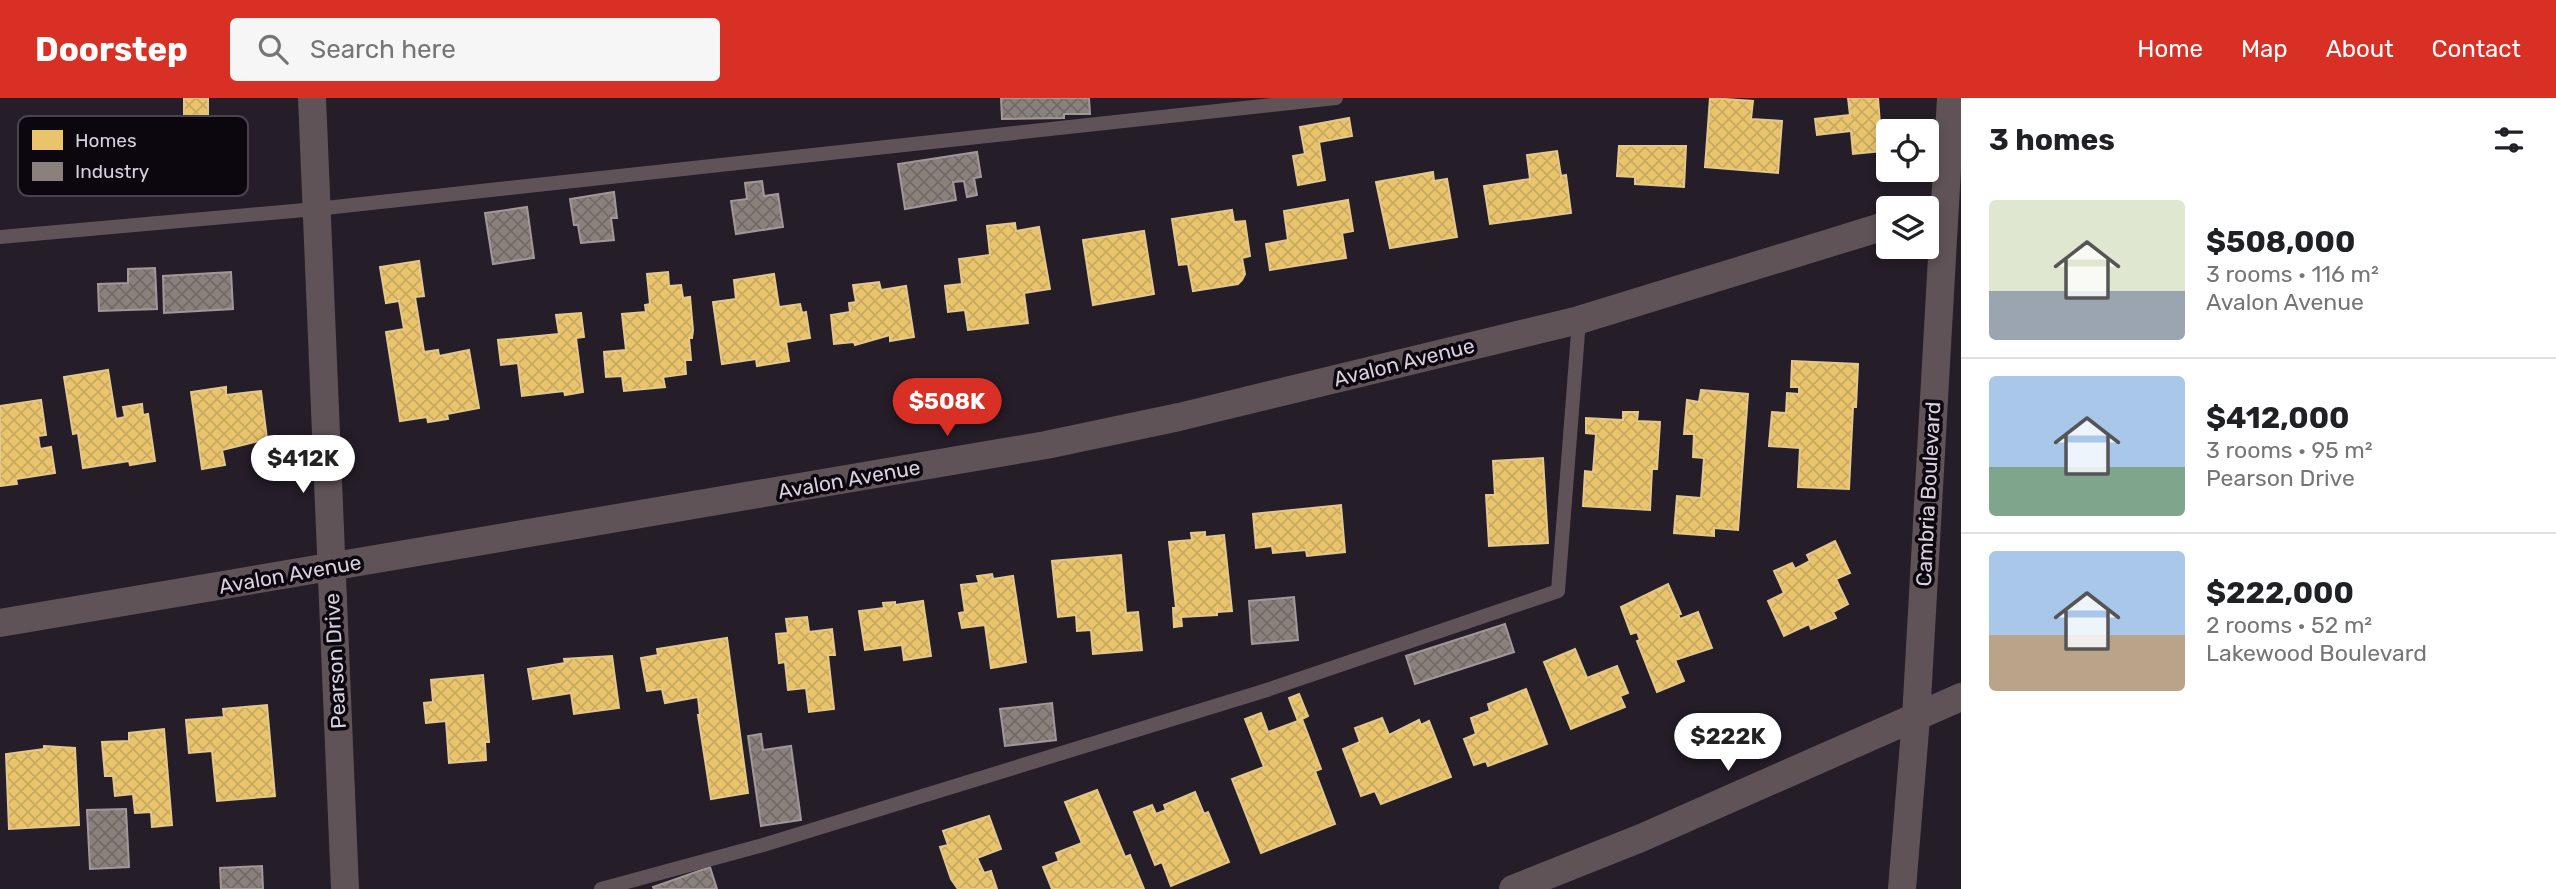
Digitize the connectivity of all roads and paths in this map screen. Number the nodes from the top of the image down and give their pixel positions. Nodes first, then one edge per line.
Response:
1 (312, 98) edge
2 (1336, 98) edge
3 (1951, 98) edge
4 (1937, 196) edge
5 (316, 209) junction
6 (1939, 216) edge
7 (1876, 229) edge
8 (0, 237) edge
9 (1952, 237) edge
10 (1579, 320) junction
11 (330, 567) junction
12 (0, 623) edge
13 (1961, 698) edge
14 (1916, 718) junction
15 (345, 889) edge
16 (601, 889) edge
17 (1513, 889) edge
18 (1902, 889) edge

1 - 5 street, Pearson Drive
2 - 5 lane
3 - 4 street, Cambria Boulevard
5 - 8 lane
5 - 11 street, Pearson Drive
6 - 9 street, Cambria Boulevard
7 - 10 street, Avalon Avenue
9 - 14 street, Cambria Boulevard
10 - 11 street, Avalon Avenue
10 - 16 lane
11 - 12 street, Avalon Avenue
11 - 15 street, Pearson Drive
13 - 14 street
14 - 17 street
14 - 18 street, Cambria Boulevard

